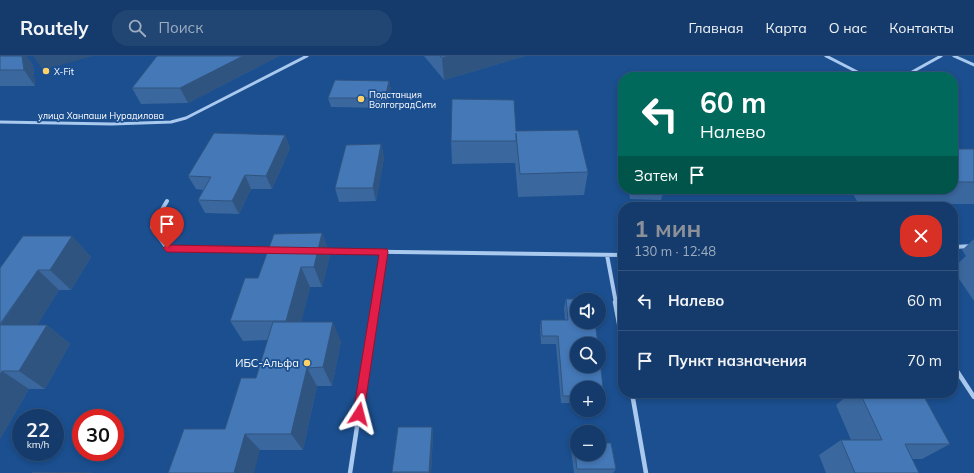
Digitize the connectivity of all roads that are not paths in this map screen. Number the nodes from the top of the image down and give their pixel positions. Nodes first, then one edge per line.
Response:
1 (307, 56) edge
2 (826, 56) edge
3 (941, 56) edge
4 (954, 56) edge
5 (974, 65) edge
6 (858, 72) edge
7 (912, 72) edge
8 (0, 122) edge
9 (167, 201) dead end
10 (974, 246) edge
11 (958, 247) edge
12 (282, 250) edge
13 (321, 251) edge
14 (384, 252) junction
15 (607, 255) junction
16 (618, 255) edge
17 (618, 317) edge
18 (958, 373) edge
19 (974, 397) edge
20 (633, 398) edge
21 (350, 473) edge
22 (646, 473) edge

1 - 8 street, улица Ханпаши Нурадилова
2 - 6 street
3 - 7 street
4 - 5 street
9 - 12 street
10 - 11 street
13 - 14 street
14 - 15 street
14 - 21 street
15 - 16 street
15 - 17 street
18 - 19 street
20 - 22 street

